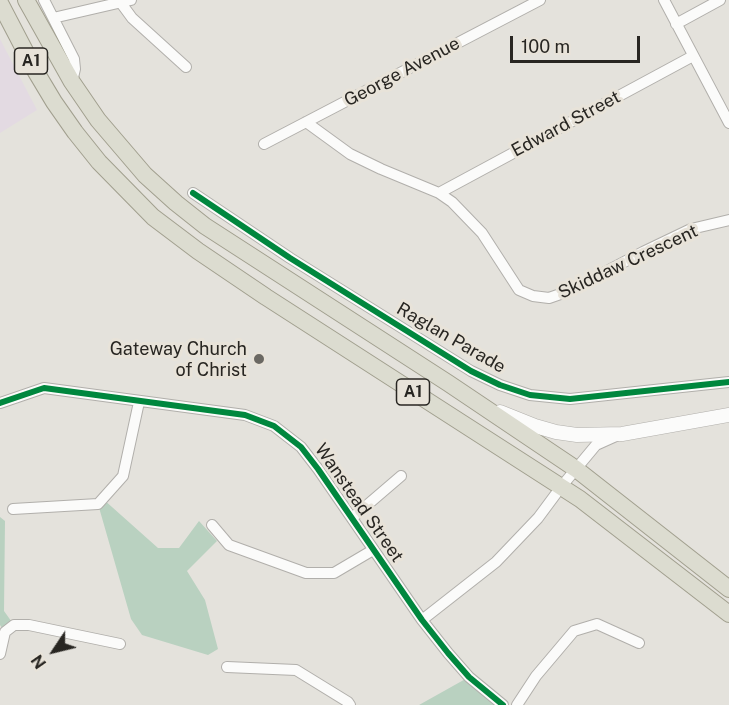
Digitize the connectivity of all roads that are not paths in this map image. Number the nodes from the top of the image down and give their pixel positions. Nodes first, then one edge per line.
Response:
1 (26, 0) edge
2 (44, 0) edge
3 (540, 0) edge
4 (664, 0) edge
5 (720, 0) edge
6 (126, 2) edge
7 (0, 3) edge
8 (53, 18) junction
9 (676, 24) junction
10 (693, 56) junction
11 (186, 67) dead end
12 (72, 82) junction
13 (306, 122) junction
14 (729, 123) edge
15 (264, 144) dead end
16 (193, 193) dead end
17 (439, 193) junction
18 (729, 220) edge
19 (290, 258) junction
20 (279, 275) junction
21 (266, 297) junction
22 (729, 382) edge
23 (448, 383) junction
24 (139, 402) junction
25 (0, 403) edge
26 (729, 415) edge
27 (622, 434) junction
28 (576, 469) junction
29 (401, 476) dead end
30 (561, 487) junction
31 (13, 509) dead end
32 (352, 518) junction
33 (212, 525) dead end
34 (373, 550) junction
35 (729, 589) edge
36 (729, 614) edge
37 (422, 620) junction
38 (639, 643) dead end
39 (120, 644) dead end
40 (0, 654) edge
41 (227, 667) dead end
42 (350, 705) edge
43 (503, 705) edge
44 (517, 705) edge

1 - 12 highway, Raglan Parade / A1
2 - 8 street
3 - 13 street, George Avenue
4 - 9 street
5 - 9 street
6 - 8 street
6 - 11 street
7 - 21 highway, A1
8 - 12 street
9 - 10 street
10 - 14 street
10 - 17 street, Edward Street
12 - 20 highway, Raglan Parade / A1
13 - 15 street, George Avenue
13 - 17 street, Skiddaw Crescent
16 - 19 street, Raglan Parade
17 - 18 street, Skiddaw Crescent
19 - 20 street
19 - 22 street, Raglan Parade
20 - 21 highway
20 - 23 highway, Raglan Parade / A1
21 - 30 highway, A1
23 - 27 street
23 - 28 highway, Raglan Parade / A1
24 - 25 street, Wanstead Street
24 - 31 street
24 - 32 street, Wanstead Street
26 - 27 street
27 - 28 street
28 - 30 street
28 - 35 highway, Raglan Parade / A1
29 - 32 street
30 - 36 highway, A1
30 - 37 street
32 - 34 street, Wanstead Street
33 - 34 street
34 - 37 street, Wanstead Street
37 - 43 street, Wanstead Street
38 - 44 street
39 - 40 street
41 - 42 street

